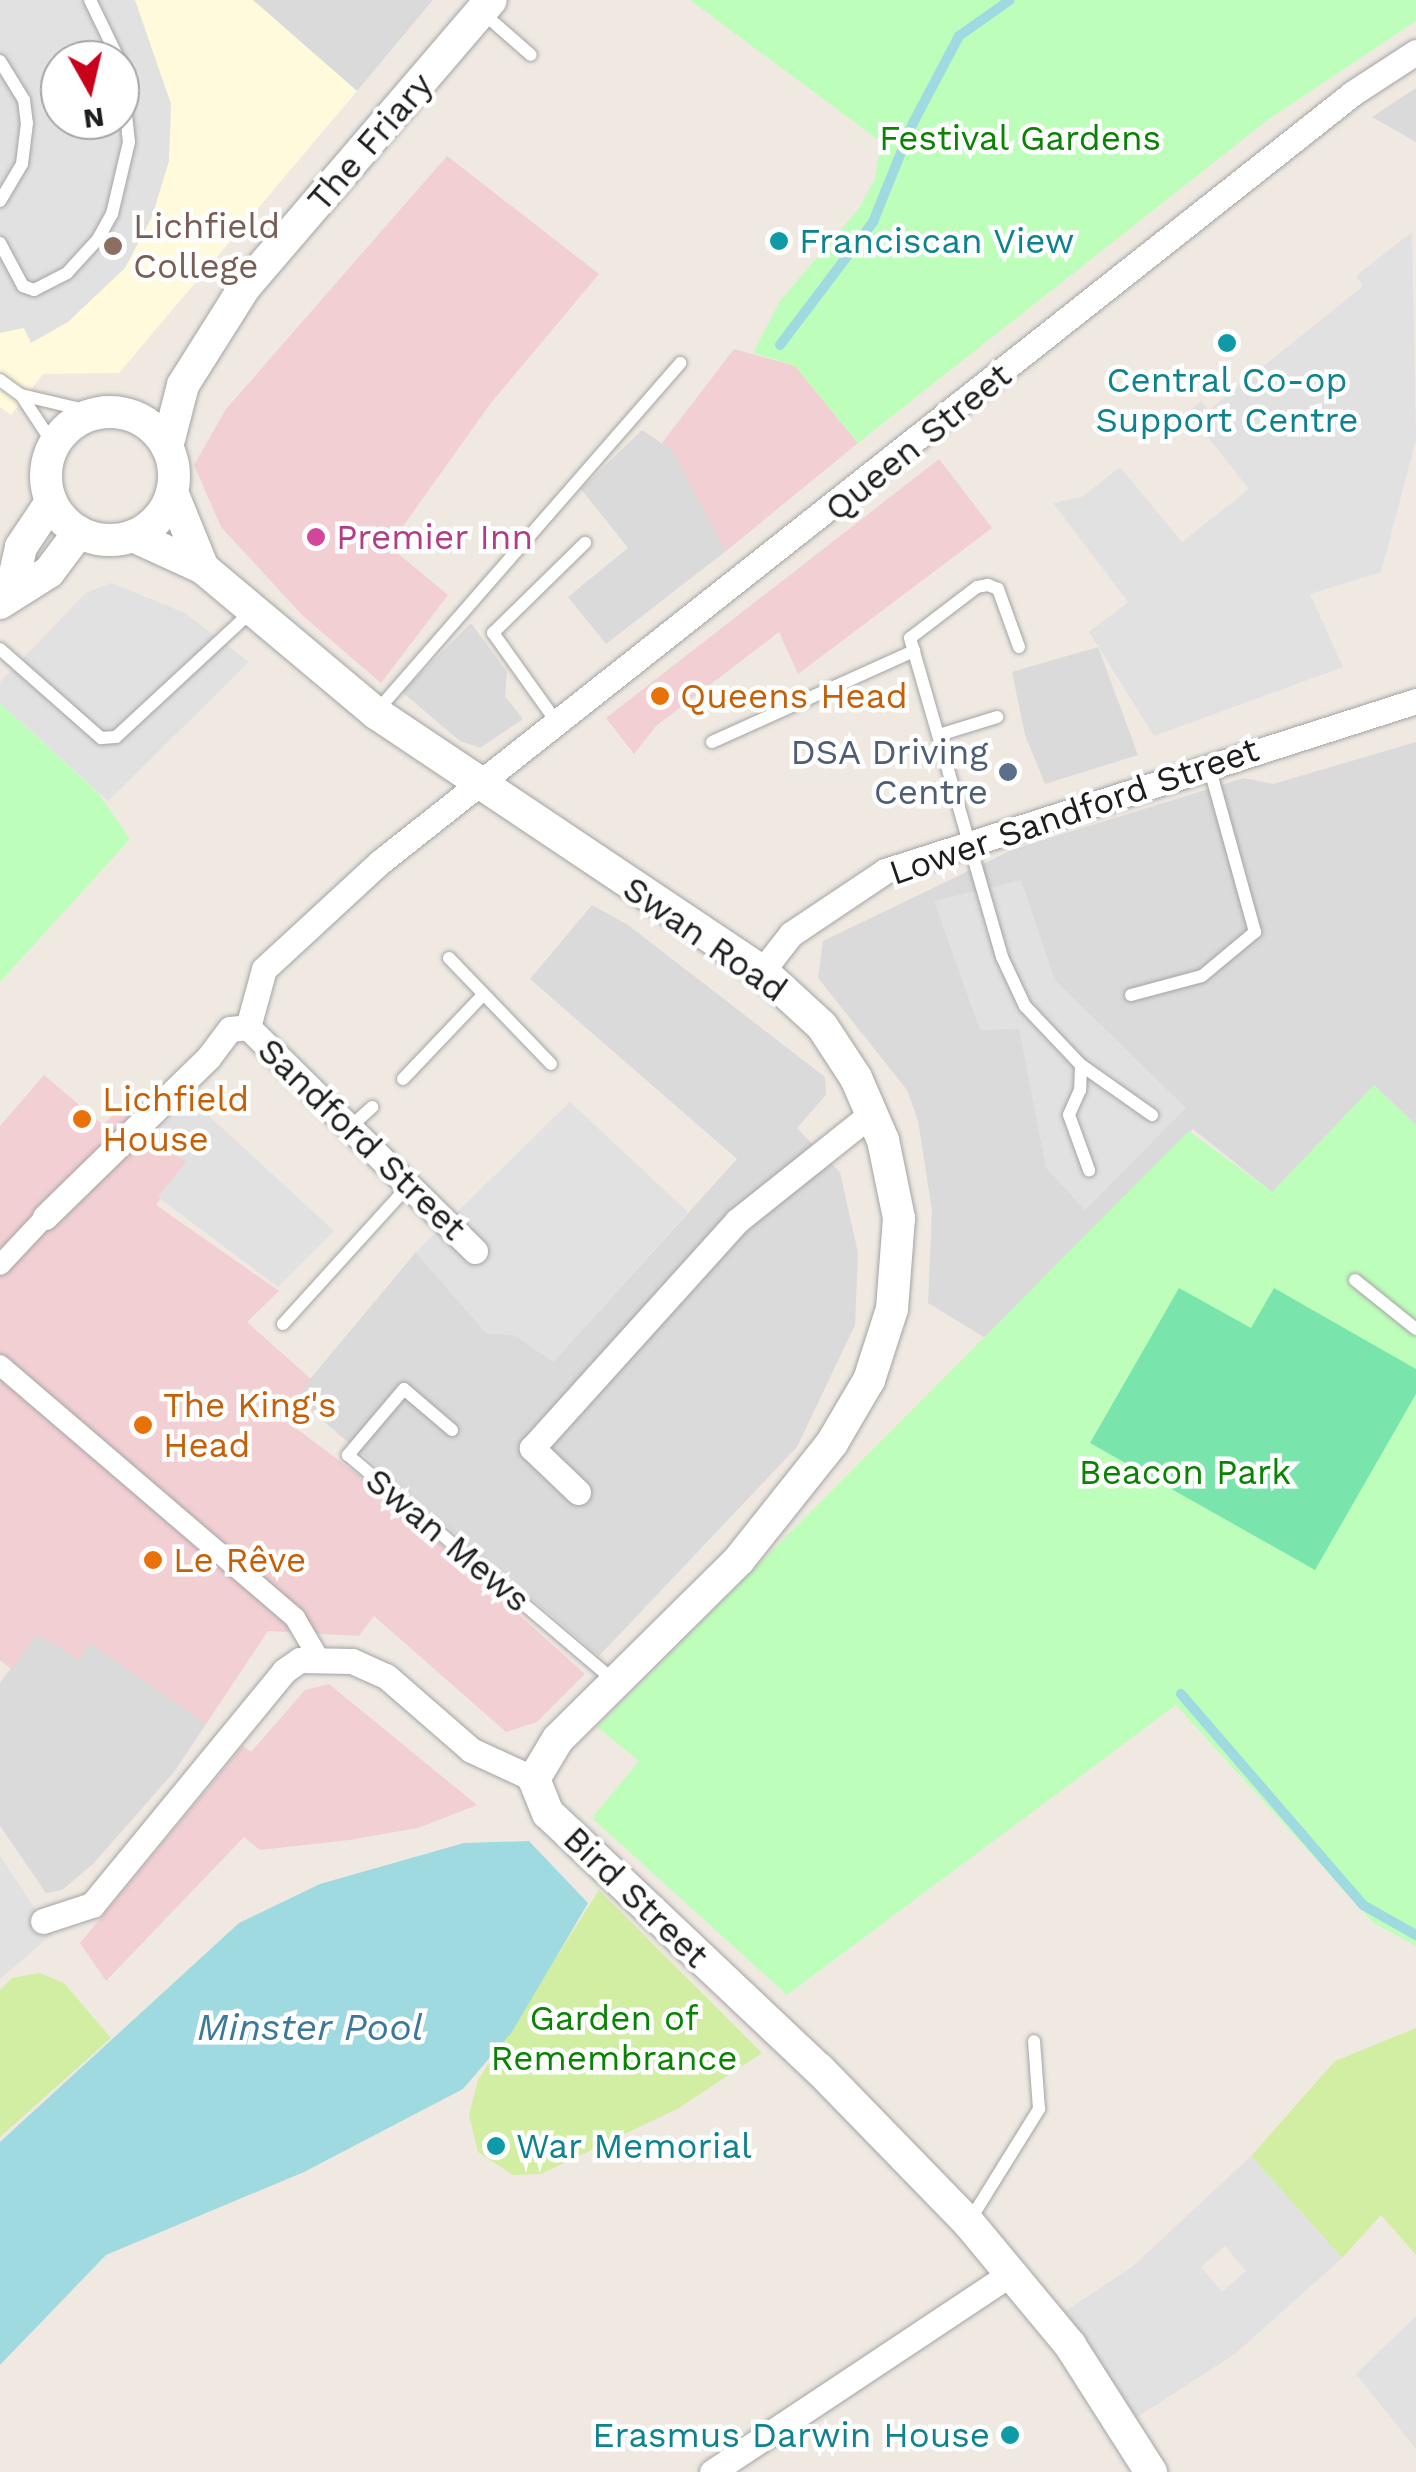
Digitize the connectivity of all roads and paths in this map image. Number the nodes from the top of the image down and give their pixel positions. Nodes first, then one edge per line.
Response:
1 (90, 0) edge
2 (486, 6) edge
3 (110, 40) edge
4 (1416, 52) edge
5 (531, 55) dead end
6 (0, 61) edge
7 (129, 140) edge
8 (0, 201) edge
9 (0, 243) edge
10 (680, 363) dead end
11 (0, 380) edge
12 (183, 384) junction
13 (20, 394) junction
14 (98, 413) junction
15 (134, 416) junction
16 (54, 445) junction
17 (167, 447) junction
18 (172, 492) junction
19 (51, 502) junction
20 (79, 532) junction
21 (133, 536) junction
22 (585, 542) dead end
23 (203, 568) junction
24 (5, 598) edge
25 (253, 610) junction
26 (1020, 647) dead end
27 (0, 649) edge
28 (914, 651) junction
29 (1416, 700) edge
30 (376, 713) junction
31 (998, 717) dead end
32 (560, 726) junction
33 (939, 735) junction
34 (712, 742) dead end
35 (1208, 764) junction
36 (482, 788) junction
37 (971, 842) junction
38 (449, 958) dead end
39 (762, 971) junction
40 (1131, 995) dead end
41 (482, 996) junction
42 (248, 1027) junction
43 (551, 1064) dead end
44 (1080, 1065) junction
45 (403, 1079) dead end
46 (372, 1108) dead end
47 (871, 1114) junction
48 (1152, 1115) dead end
49 (350, 1127) junction
50 (1089, 1170) dead end
51 (409, 1185) junction
52 (45, 1217) joint
53 (476, 1250) dead end
54 (0, 1264) edge
55 (1355, 1280) dead end
56 (282, 1324) dead end
57 (1416, 1329) edge
58 (0, 1366) edge
59 (452, 1430) dead end
60 (578, 1492) dead end
61 (318, 1656) junction
62 (616, 1683) junction
63 (534, 1779) junction
64 (43, 1921) dead end
65 (1034, 2041) dead end
66 (968, 2222) junction
67 (1010, 2274) junction
68 (712, 2472) edge
69 (1150, 2472) edge

1 - 3 lane
2 - 5 lane
2 - 12 street, The Friary
4 - 32 street, Queen Street
6 - 8 lane
7 - 9 lane
10 - 30 lane
11 - 13 lane
12 - 15 street, The Friary
12 - 17 street, The Friary
13 - 14 lane
13 - 16 lane
14 - 15 street
14 - 16 street
15 - 17 street
16 - 19 street
17 - 18 street
18 - 21 street
18 - 23 street, Swan Road
19 - 20 street
19 - 24 street
20 - 21 street
20 - 24 street
21 - 23 street, Swan Road
22 - 32 lane
23 - 25 street, Swan Road
25 - 27 lane
25 - 30 street, Swan Road
26 - 28 lane
28 - 33 lane
28 - 34 lane
29 - 35 street, Lower Sandford Street
30 - 36 street, Swan Road
31 - 33 lane
32 - 36 street, Queen Street
33 - 37 lane
35 - 37 street, Lower Sandford Street
35 - 40 lane
36 - 39 street, Swan Road
36 - 42 street, Sandford Street
37 - 39 street, Lower Sandford Street
37 - 44 lane
38 - 41 lane
39 - 47 street, Swan Road
41 - 43 lane
41 - 45 lane
42 - 49 street, Sandford Street
42 - 52 street, Sandford Street
44 - 48 lane
44 - 50 lane
46 - 49 lane
47 - 60 street
47 - 62 street, Swan Road
49 - 51 street, Sandford Street
51 - 53 street, Sandford Street
51 - 56 lane
52 - 54 street, Sandford Street
55 - 57 lane
58 - 61 street
59 - 62 lane, Swan Mews
61 - 63 street
61 - 64 street
62 - 63 street, Swan Road
63 - 66 street, Bird Street
65 - 66 lane
66 - 67 street, Bird Street
67 - 68 street
67 - 69 street, Bird Street

